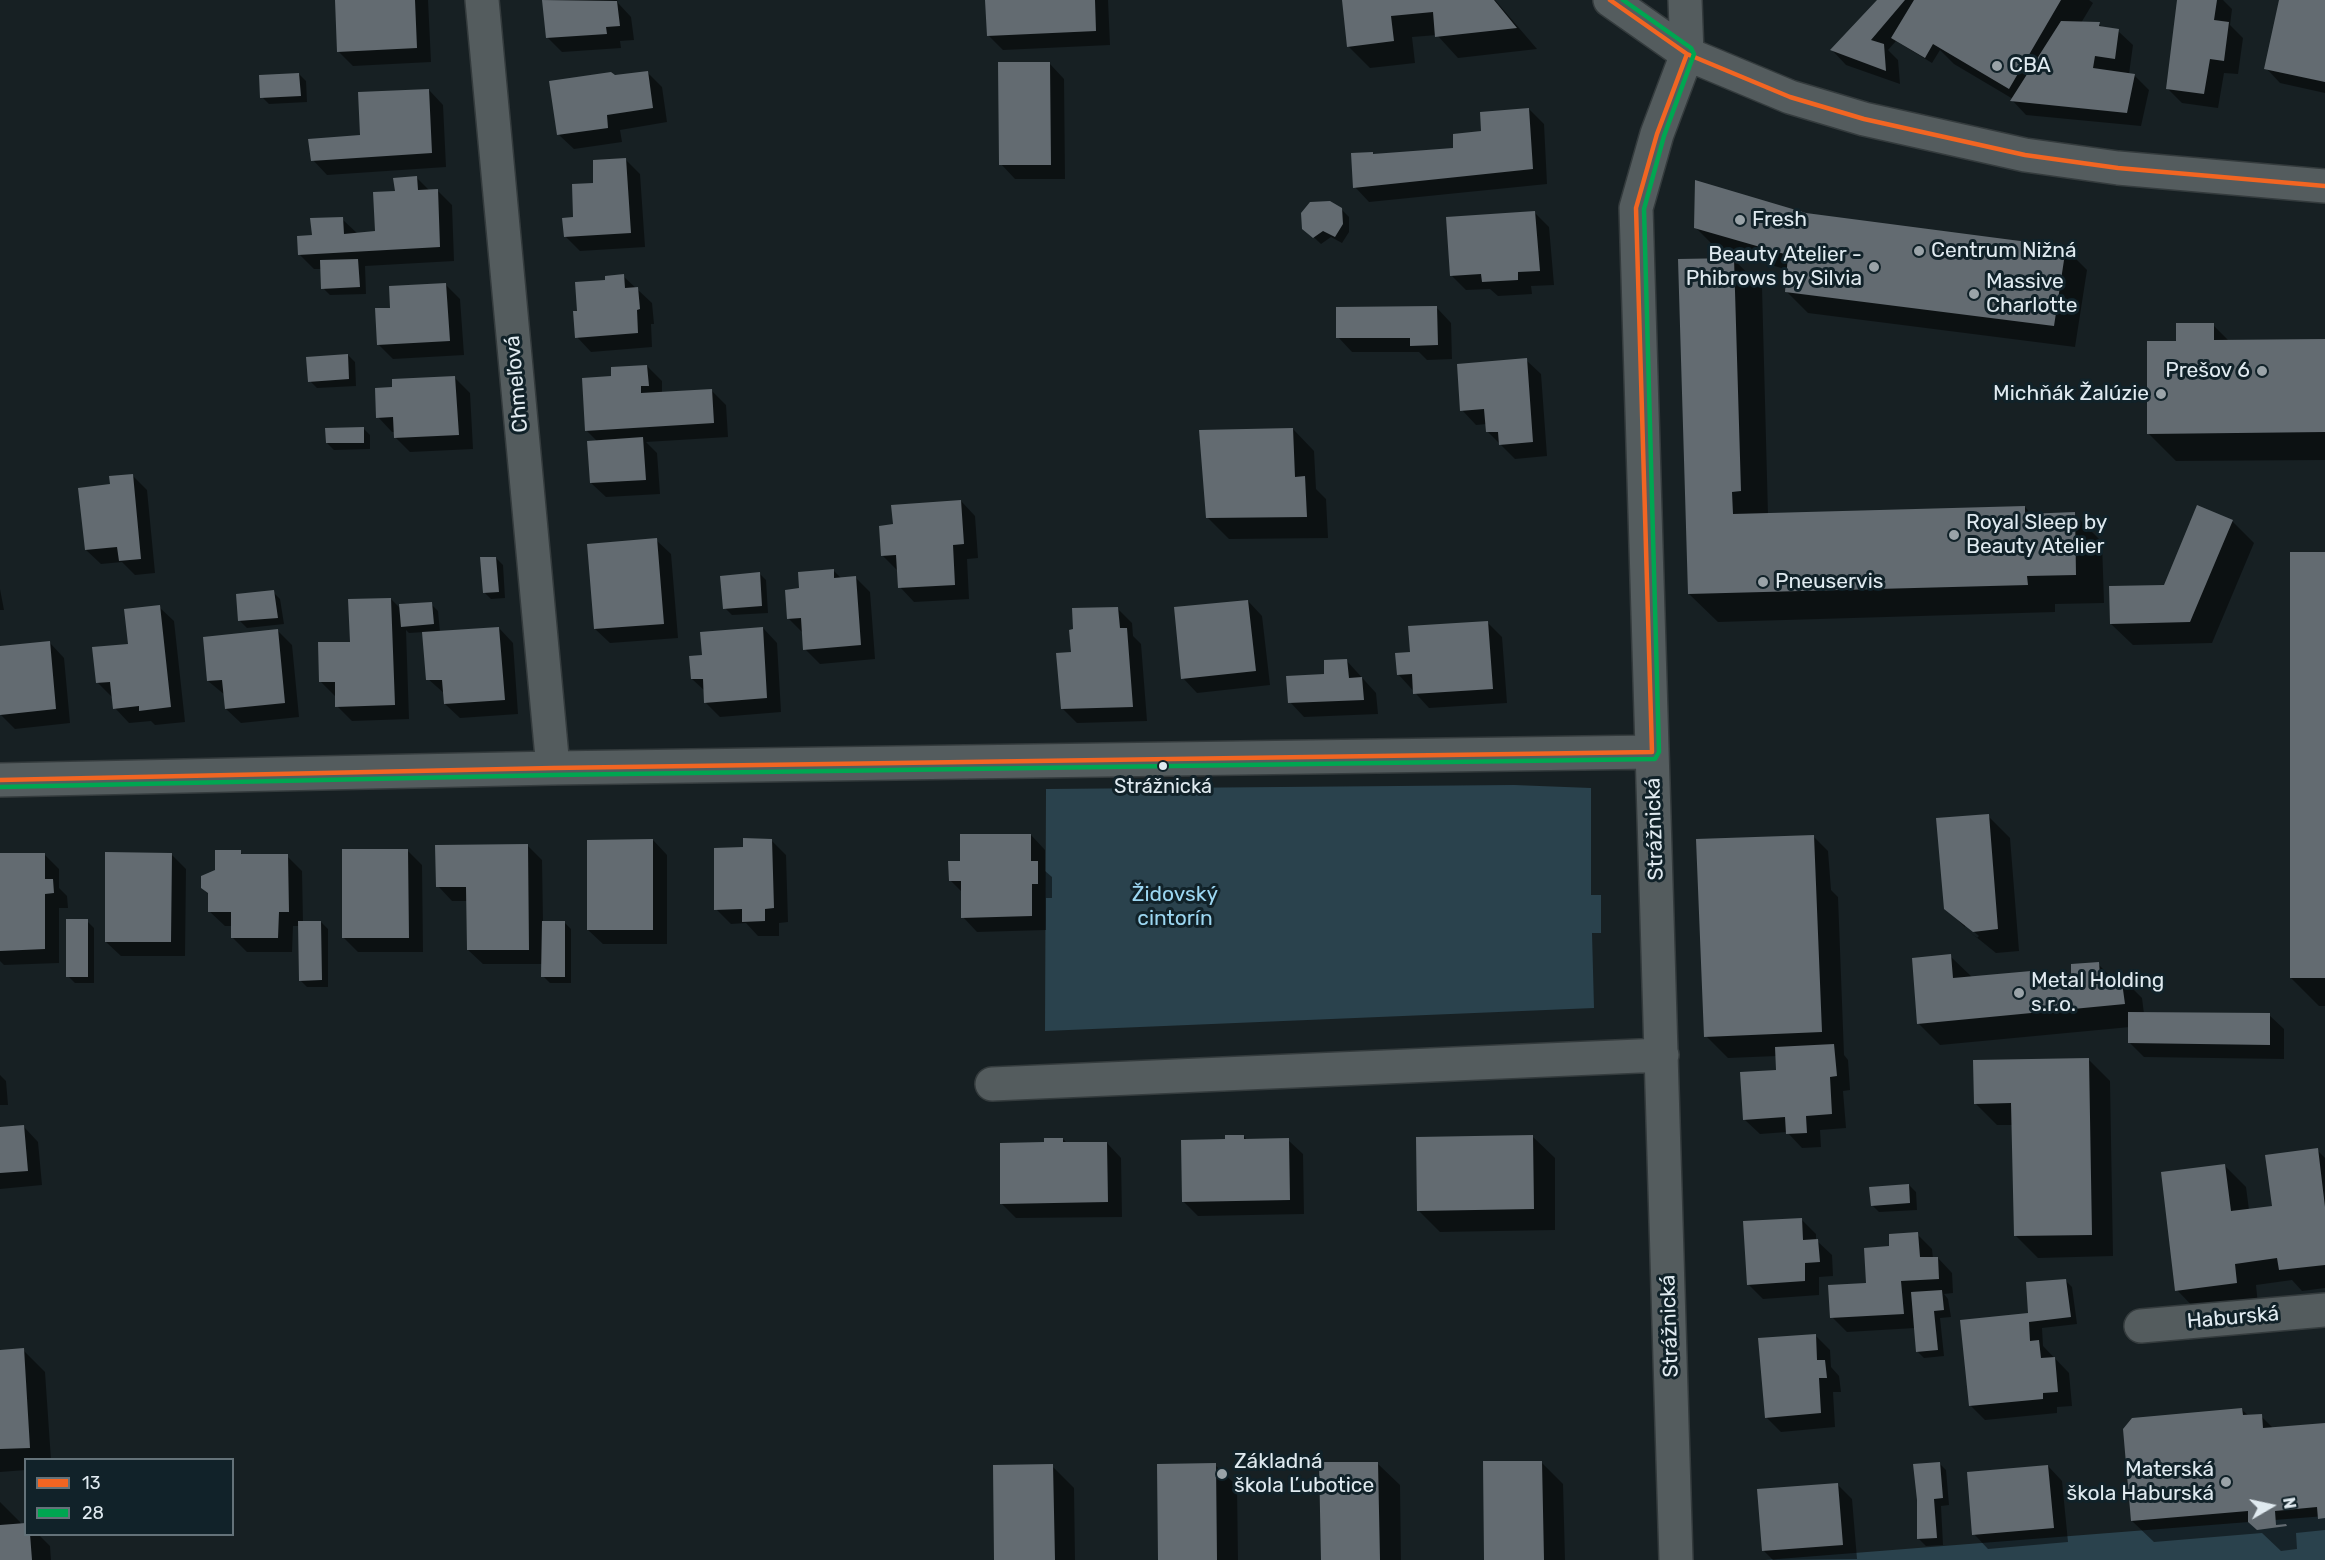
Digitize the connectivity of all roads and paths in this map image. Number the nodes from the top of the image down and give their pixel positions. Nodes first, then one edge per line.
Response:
1 (482, 0) edge
2 (1610, 0) edge
3 (1685, 0) edge
4 (1687, 54) junction
5 (2325, 186) edge
6 (1652, 752) junction
7 (553, 768) junction
8 (0, 780) edge
9 (1662, 1055) junction
10 (992, 1083) dead end
11 (2325, 1310) edge
12 (2141, 1326) dead end
13 (1676, 1560) edge

1 - 7 street, Chmeľová
2 - 4 street
3 - 4 street, Strážnická
4 - 5 street
4 - 6 street, Strážnická
6 - 7 street
6 - 9 street, Strážnická
7 - 8 street
9 - 10 street
9 - 13 street, Strážnická
11 - 12 street, Haburská

